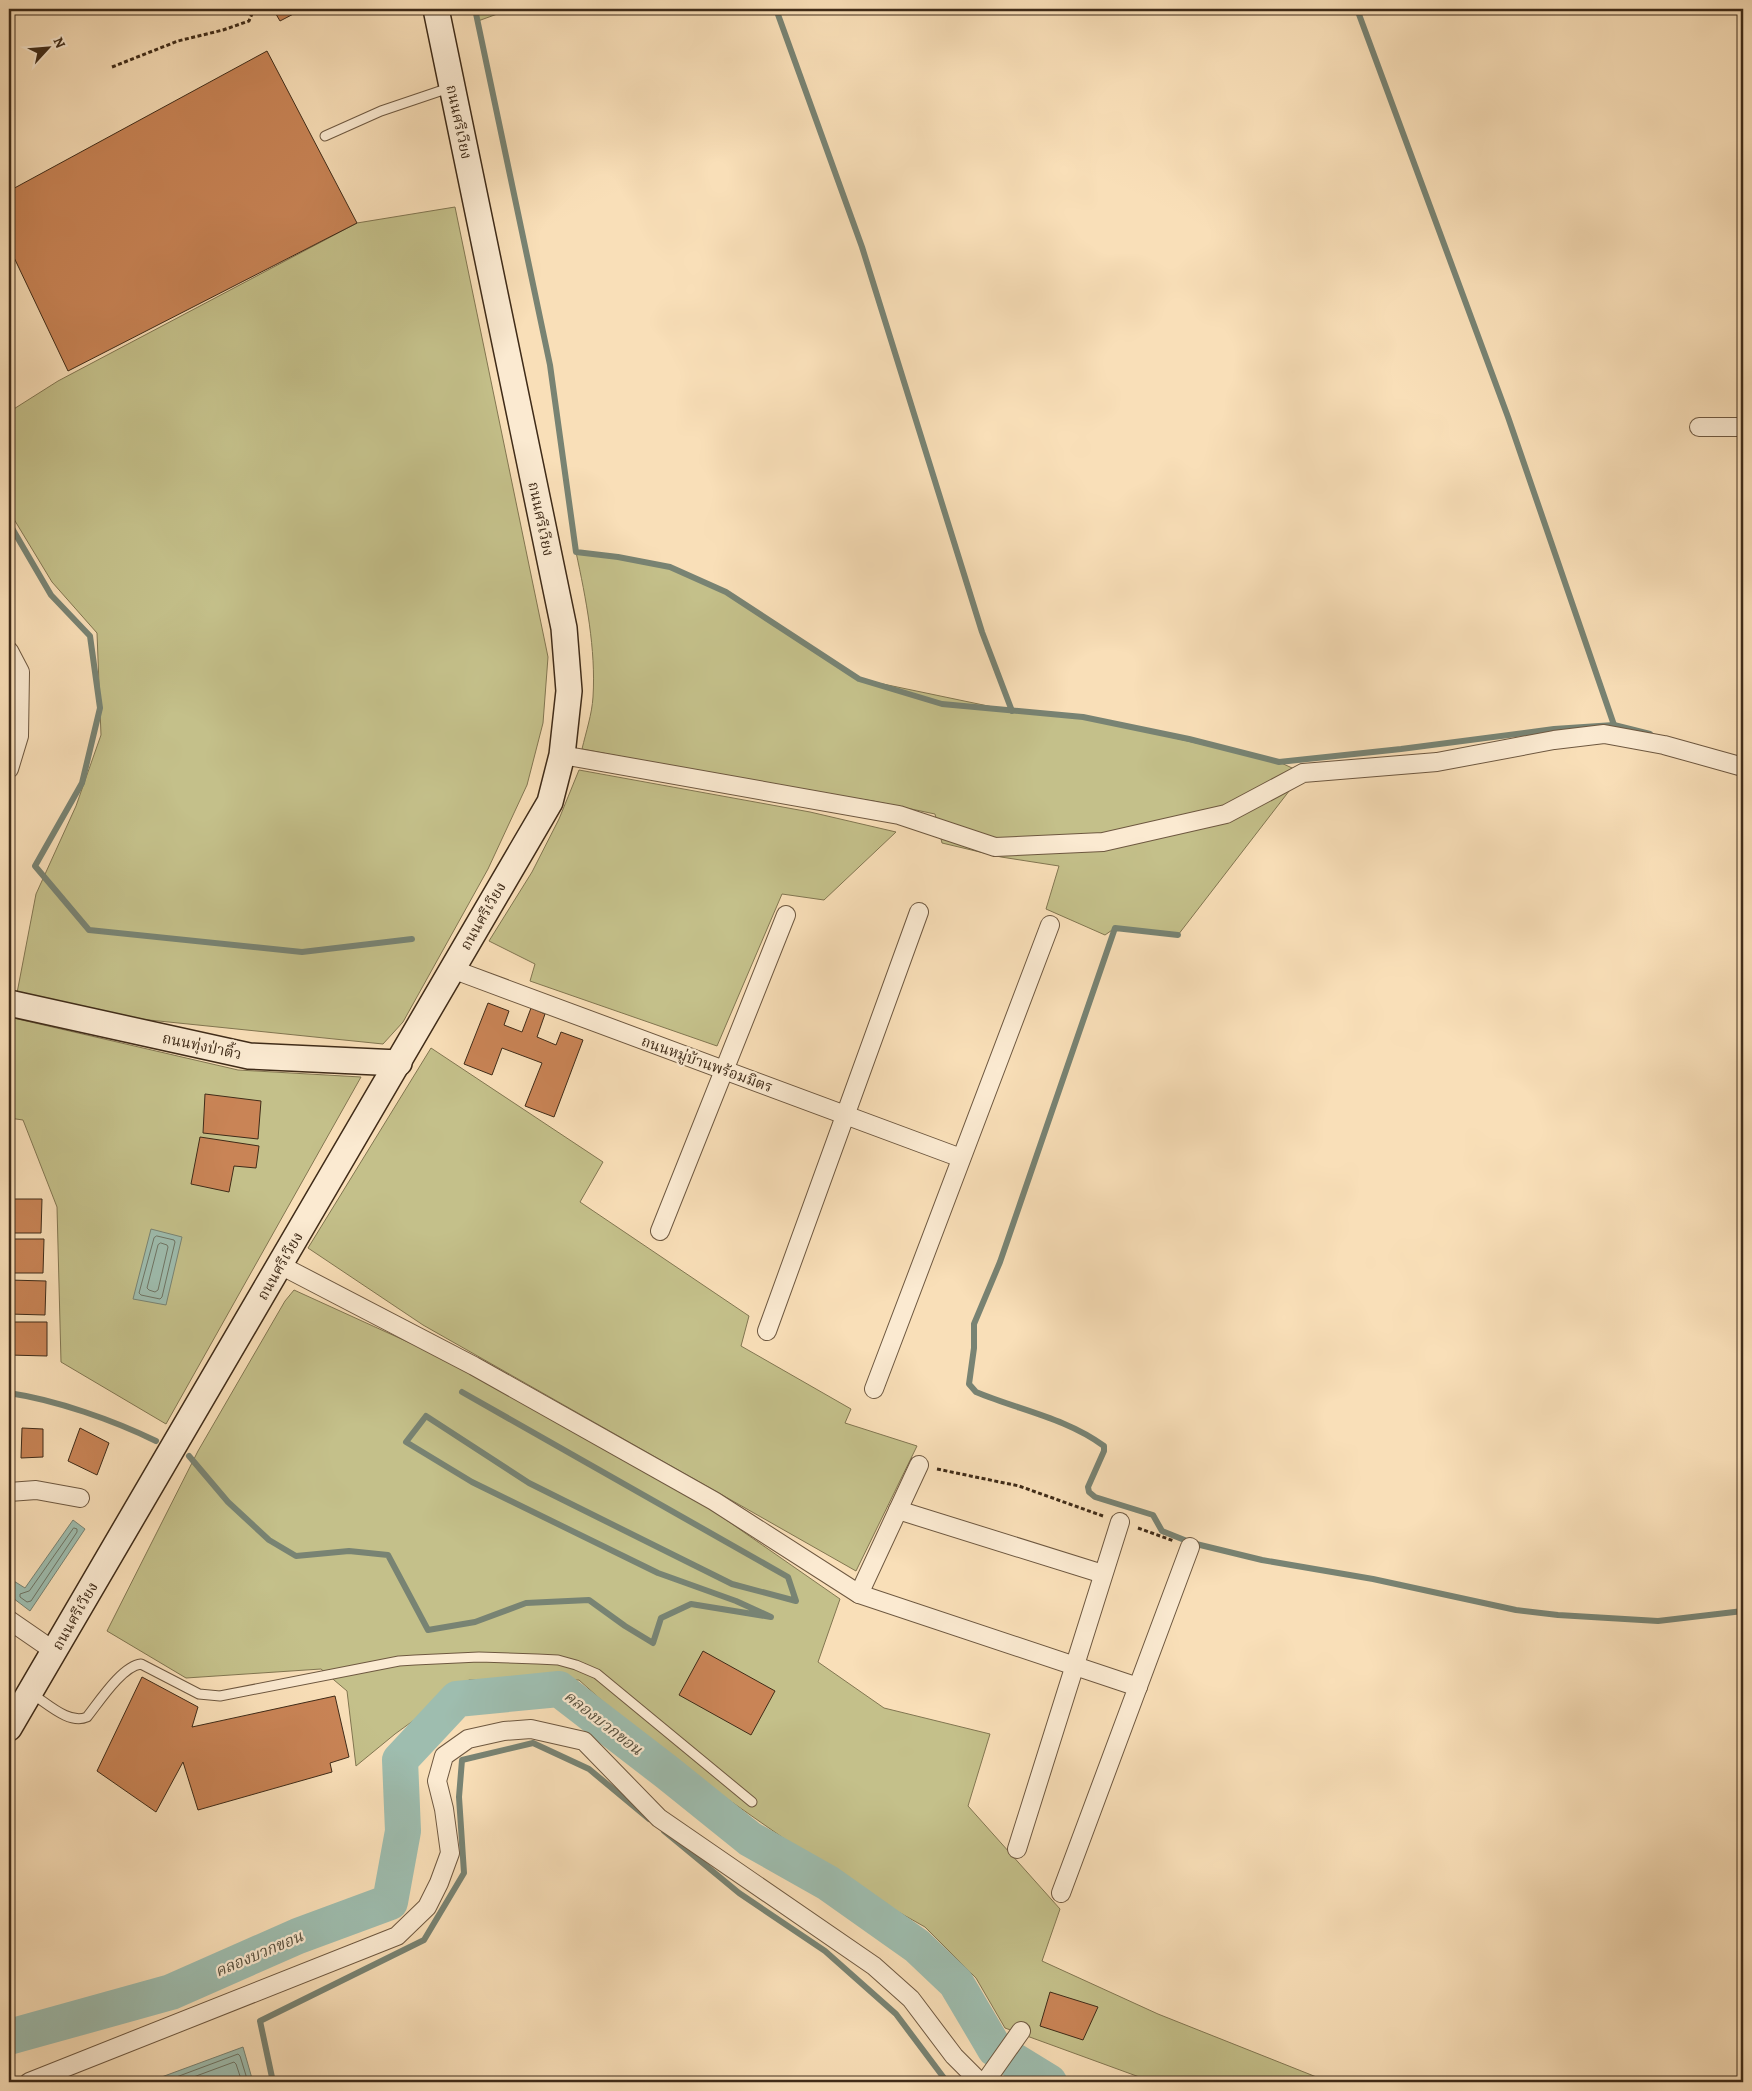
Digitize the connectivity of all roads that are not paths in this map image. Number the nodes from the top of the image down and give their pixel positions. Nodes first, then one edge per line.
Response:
1 (436, 9) edge
2 (452, 87) junction
3 (325, 136) dead end
4 (1698, 427) dead end
5 (1743, 428) edge
6 (9, 651) edge
7 (562, 755) junction
8 (1743, 767) edge
9 (9, 769) edge
10 (919, 912) dead end
11 (786, 915) dead end
12 (1050, 926) dead end
13 (452, 969) junction
14 (9, 1003) edge
15 (399, 1063) junction
16 (723, 1070) junction
17 (846, 1116) junction
18 (962, 1158) junction
19 (660, 1231) dead end
20 (280, 1265) junction
21 (768, 1331) dead end
22 (874, 1389) dead end
23 (919, 1465) road end
24 (9, 1492) edge
25 (80, 1498) dead end
26 (898, 1510) junction
27 (1120, 1522) road end
28 (1190, 1547) road end
29 (1103, 1574) junction
30 (859, 1594) junction
31 (14, 1624) edge
32 (44, 1645) junction
33 (1074, 1666) junction
34 (1138, 1687) junction
35 (30, 1692) junction
36 (9, 1728) edge
37 (752, 1802) dead end
38 (1017, 1849) dead end
39 (1061, 1893) dead end
40 (1021, 2031) dead end
41 (29, 2082) edge
42 (980, 2082) edge
43 (985, 2082) edge

1 - 2 main road, ถนนศรีเวียง
2 - 3 lane
2 - 7 main road, ถนนศรีเวียง
4 - 5 street
6 - 9 street
7 - 8 street
7 - 13 main road, ถนนศรีเวียง
10 - 17 street
11 - 16 street
12 - 18 street
13 - 15 main road, ถนนศรีเวียง
13 - 16 street, ถนนหมู่บ้านพร้อมมิตร
14 - 15 main road, ถนนทุ่งป่าติ้ว
15 - 20 main road, ถนนศรีเวียง
16 - 17 street, ถนนหมู่บ้านพร้อมมิตร
16 - 19 street
17 - 18 street, ถนนหมู่บ้านพร้อมมิตร
17 - 21 street
18 - 22 street
20 - 30 street
20 - 32 main road, ถนนศรีเวียง
23 - 26 street
24 - 25 street
26 - 29 street
26 - 30 street
27 - 29 street
28 - 34 street
29 - 33 street
30 - 33 street
31 - 32 street
32 - 35 main road, ถนนศรีเวียง
33 - 34 street
33 - 38 street
34 - 39 street
35 - 36 main road, ถนนศรีเวียง
35 - 37 lane
40 - 43 street
41 - 42 street

